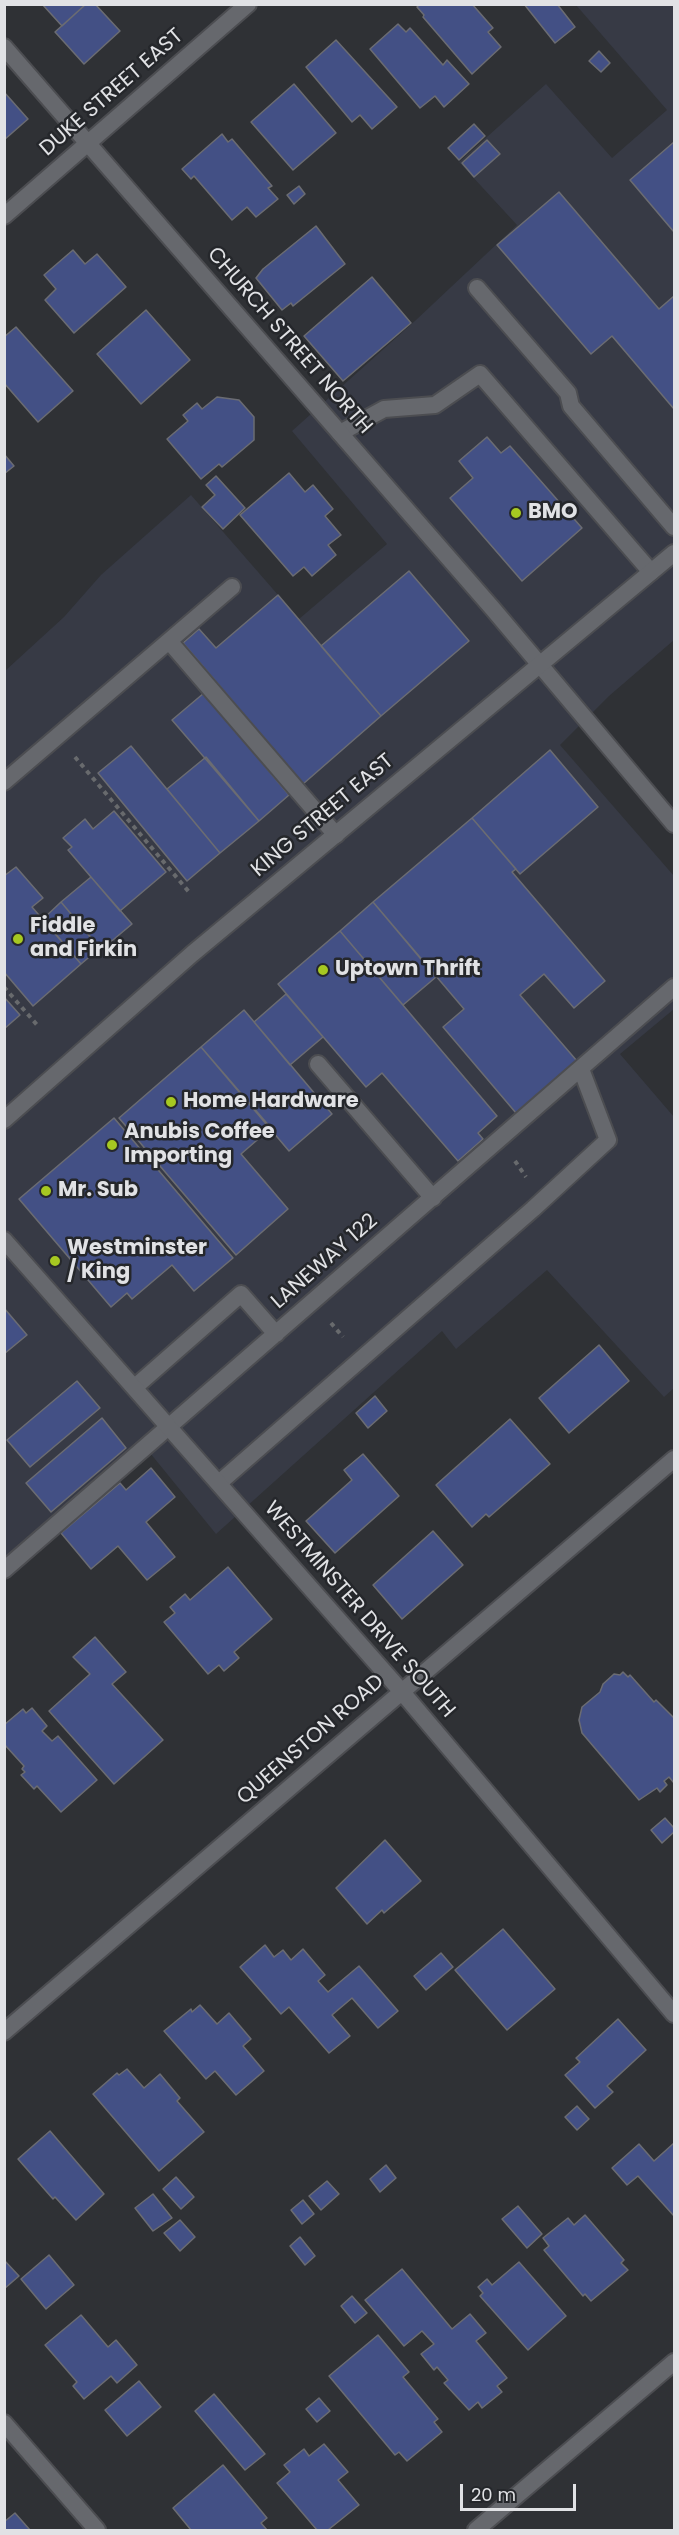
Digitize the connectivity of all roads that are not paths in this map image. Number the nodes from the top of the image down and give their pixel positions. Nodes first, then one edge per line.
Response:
1 (248, 4) edge
2 (4, 47) edge
3 (87, 143) junction
4 (4, 216) edge
5 (477, 288) dead end
6 (340, 434) junction
7 (675, 527) edge
8 (675, 553) edge
9 (651, 572) junction
10 (232, 586) dead end
11 (169, 641) junction
12 (540, 664) junction
13 (4, 782) edge
14 (675, 824) edge
15 (336, 835) junction
16 (675, 987) edge
17 (318, 1064) dead end
18 (581, 1069) junction
19 (4, 1120) edge
20 (433, 1198) junction
21 (4, 1240) edge
22 (276, 1334) junction
23 (135, 1387) junction
24 (170, 1426) junction
25 (675, 1459) edge
26 (219, 1483) junction
27 (4, 1570) edge
28 (402, 1692) junction
29 (675, 2014) edge
30 (4, 2032) edge
31 (675, 2362) edge
32 (4, 2423) edge
33 (97, 2530) edge
34 (476, 2530) edge

1 - 3 street, DUKE STREET EAST
2 - 3 street, CHURCH STREET NORTH
3 - 4 street, DUKE STREET EAST
3 - 6 street, CHURCH STREET NORTH
5 - 7 street
6 - 9 street
6 - 12 street, CHURCH STREET NORTH
8 - 9 street, KING STREET EAST
9 - 12 street, KING STREET EAST
10 - 11 street
11 - 13 street
11 - 15 street
12 - 14 street, CHURCH STREET NORTH
12 - 15 street, KING STREET EAST
15 - 19 street, KING STREET EAST
16 - 18 street, LANEWAY 122
17 - 20 street
18 - 20 street, LANEWAY 122
18 - 26 street
20 - 22 street, LANEWAY 122
21 - 23 street, WESTMINSTER DRIVE SOUTH
22 - 23 street
22 - 24 street, LANEWAY 122
23 - 24 street, WESTMINSTER DRIVE SOUTH
24 - 26 street, WESTMINSTER DRIVE SOUTH
24 - 27 street, LANEWAY 122
25 - 28 street, QUEENSTON ROAD
26 - 28 street, WESTMINSTER DRIVE SOUTH
28 - 29 street, WESTMINSTER DRIVE SOUTH
28 - 30 street, QUEENSTON ROAD
31 - 34 street
32 - 33 street

